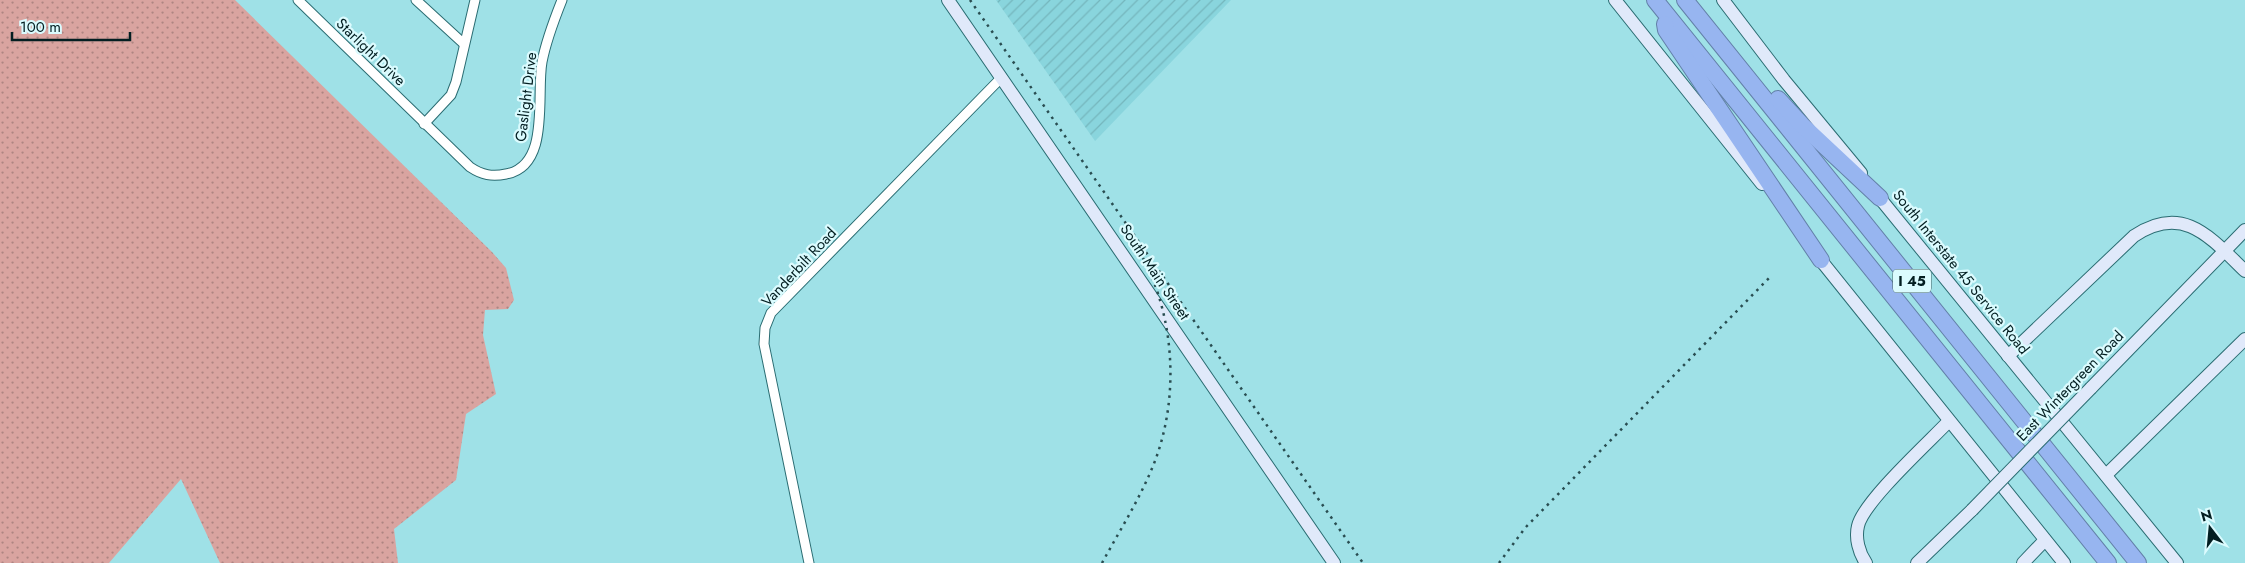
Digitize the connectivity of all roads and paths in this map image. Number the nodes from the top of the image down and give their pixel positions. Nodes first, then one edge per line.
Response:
1 (298, 0) edge
2 (416, 0) edge
3 (475, 0) edge
4 (562, 0) edge
5 (948, 0) edge
6 (1615, 0) edge
7 (1685, 0) edge
8 (1723, 0) edge
9 (1660, 5) edge
10 (1716, 38) junction
11 (464, 44) junction
12 (1002, 77) junction
13 (424, 124) junction
14 (1880, 198) junction
15 (2245, 230) edge
16 (2224, 250) junction
17 (1821, 260) junction
18 (2245, 271) edge
19 (2245, 339) edge
20 (2008, 356) junction
21 (1949, 422) junction
22 (2106, 475) junction
23 (2045, 540) junction
24 (809, 563) edge
25 (1334, 563) edge
26 (1866, 563) edge
27 (1917, 563) edge
28 (2023, 563) edge
29 (2064, 563) edge
30 (2108, 563) edge
31 (2138, 563) edge
32 (2177, 563) edge

1 - 13 street, Starlight Drive
2 - 11 street
3 - 11 street
4 - 13 street, Gaslight Drive
5 - 12 main road, South Main Street
6 - 17 main road
7 - 10 highway, I 45
8 - 14 main road, South Interstate 45 Service Road
9 - 17 highway
9 - 30 highway, I 45
10 - 14 highway
10 - 31 highway, I 45
11 - 13 street
12 - 24 street, Vanderbilt Road
12 - 25 main road, South Main Street
14 - 20 main road, South Interstate 45 Service Road
15 - 16 main road, East Wintergreen Road
16 - 18 main road
16 - 20 main road
16 - 27 main road, East Wintergreen Road, bridge
17 - 21 main road
19 - 22 main road
20 - 22 main road, South Interstate 45 Service Road
21 - 23 main road
21 - 26 main road
22 - 32 main road, South Interstate 45 Service Road
23 - 28 main road
23 - 29 main road

